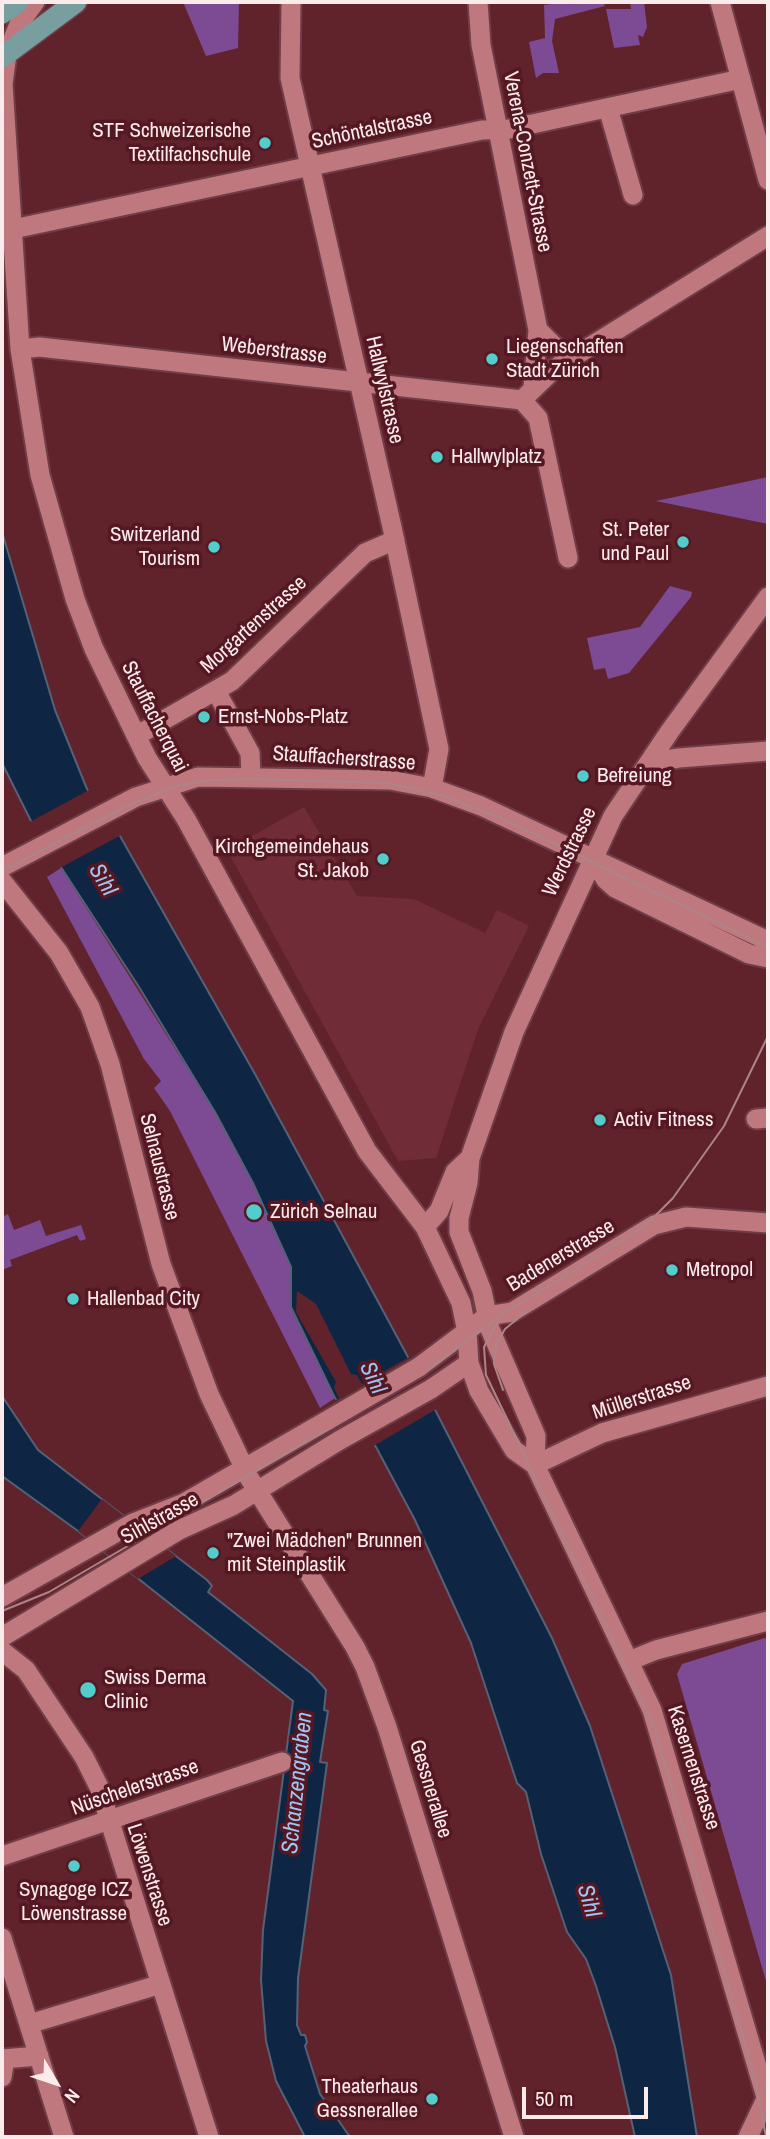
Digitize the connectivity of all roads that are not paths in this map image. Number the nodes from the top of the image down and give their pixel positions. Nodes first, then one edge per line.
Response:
1 (18, 2) edge
2 (35, 2) edge
3 (76, 2) edge
4 (291, 2) edge
5 (478, 2) edge
6 (720, 2) edge
7 (2, 13) edge
8 (4, 56) edge
9 (741, 79) junction
10 (608, 108) junction
11 (498, 130) junction
12 (312, 167) junction
13 (768, 180) edge
14 (632, 195) dead end
15 (13, 229) junction
16 (768, 236) edge
17 (538, 330) junction
18 (20, 349) junction
19 (575, 356) junction
20 (359, 384) junction
21 (527, 394) junction
22 (395, 540) junction
23 (568, 558) dead end
24 (768, 597) edge
25 (216, 691) junction
26 (136, 736) junction
27 (768, 751) edge
28 (646, 770) junction
29 (251, 776) junction
30 (163, 786) junction
31 (432, 788) junction
32 (592, 858) junction
33 (2, 867) edge
34 (2, 881) edge
35 (768, 941) edge
36 (768, 958) edge
37 (470, 1158) junction
38 (768, 1223) edge
39 (425, 1227) junction
40 (489, 1323) junction
41 (467, 1332) junction
42 (469, 1363) junction
43 (768, 1385) edge
44 (535, 1465) junction
45 (250, 1479) junction
46 (2, 1597) edge
47 (768, 1621) edge
48 (2, 1637) edge
49 (2, 1651) edge
50 (629, 1661) junction
51 (282, 1762) dead end
52 (108, 1821) junction
53 (2, 1856) edge
54 (2, 1938) edge
55 (160, 1983) junction
56 (29, 2024) junction
57 (39, 2056) junction
58 (3, 2065) edge
59 (767, 2101) edge
60 (205, 2136) edge
61 (64, 2137) edge
62 (514, 2137) edge
63 (748, 2137) edge

1 - 7 main road
2 - 8 street, Stauffacherquai
3 - 8 main road
4 - 12 street, Hallwylstrasse
5 - 11 street, Verena-Conzett-Strasse
6 - 9 street
8 - 15 street, Stauffacherquai
9 - 10 street, Schöntalstrasse
9 - 13 street
10 - 11 street, Schöntalstrasse
10 - 14 street
11 - 12 street, Schöntalstrasse
11 - 17 street, Verena-Conzett-Strasse
12 - 15 street, Schöntalstrasse
12 - 20 street, Hallwylstrasse
15 - 18 street, Stauffacherquai
16 - 19 street
17 - 19 street
17 - 21 street, Verena-Conzett-Strasse
18 - 20 street, Weberstrasse
18 - 26 street, Stauffacherquai
19 - 21 street
20 - 21 street, Weberstrasse
20 - 22 street, Hallwylstrasse
21 - 23 street
22 - 25 street, Morgartenstrasse
22 - 31 street, Hallwylstrasse
24 - 28 street, Werdstrasse
25 - 26 street, Morgartenstrasse
25 - 29 street
26 - 30 street, Stauffacherquai
27 - 28 street
28 - 32 street, Werdstrasse
29 - 30 street, Stauffacherstrasse
29 - 31 street, Stauffacherstrasse
30 - 33 street, Stauffacherstrasse
30 - 39 street, Stauffacherquai
31 - 32 street, Stauffacherstrasse
32 - 35 street, Stauffacherstrasse
32 - 36 street, Stauffacherstrasse
32 - 37 street, Werdstrasse
34 - 45 street, Selnaustrasse
37 - 39 street, Werdstrasse
37 - 40 street, Werdstrasse
38 - 40 street, Badenerstrasse
39 - 41 street, Stauffacherquai
40 - 41 street, Sihlstrasse
40 - 42 street
40 - 44 street, Kasernenstrasse
41 - 42 street, Stauffacherquai
41 - 45 street, Sihlstrasse, bridge
42 - 44 street, Kasernenstrasse
42 - 45 street, Sihlstrasse, bridge
43 - 44 street, Müllerstrasse
44 - 50 street, Kasernenstrasse
45 - 46 street, Sihlstrasse
45 - 48 street, Sihlstrasse
45 - 62 street, Gessnerallee
47 - 50 street
49 - 52 street, Löwenstrasse
50 - 59 street, Kasernenstrasse
51 - 52 street, Nüschelerstrasse
52 - 53 street, Nüschelerstrasse
52 - 55 street, Löwenstrasse
54 - 56 street
55 - 56 street
55 - 60 street, Löwenstrasse
56 - 57 street
57 - 58 street
57 - 61 street
59 - 63 street, Kasernenstrasse

